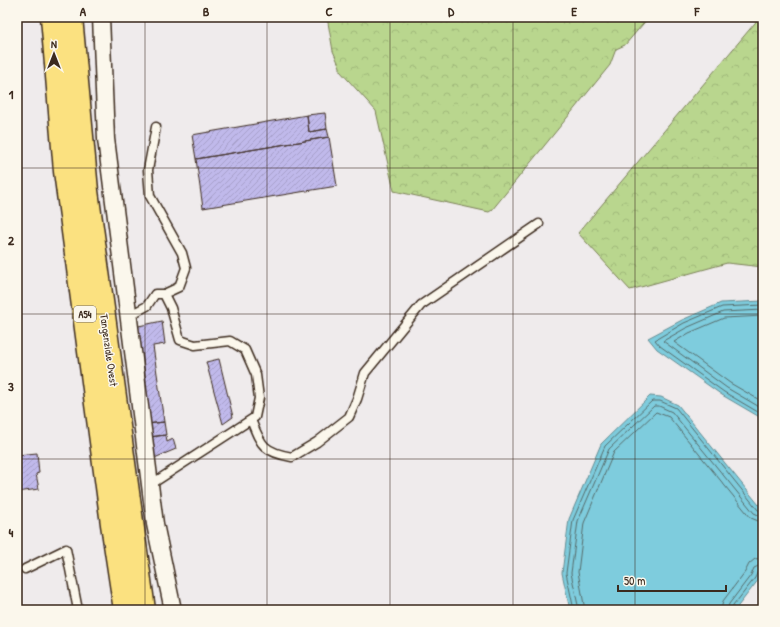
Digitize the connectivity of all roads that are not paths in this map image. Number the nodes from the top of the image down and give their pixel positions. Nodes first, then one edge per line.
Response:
1 (52, 17) edge
2 (71, 17) edge
3 (101, 17) edge
4 (156, 127) dead end
5 (539, 224) dead end
6 (164, 294) junction
7 (128, 316) junction
8 (251, 420) junction
9 (150, 485) junction
10 (25, 569) dead end
11 (78, 610) edge
12 (125, 610) edge
13 (144, 610) edge
14 (173, 610) edge

1 - 12 highway, Tangenziale Ovest / A54
2 - 13 highway, Tangenziale Ovest / A54
3 - 7 street
4 - 6 lane
5 - 8 lane
6 - 7 lane
6 - 8 lane
7 - 9 street
8 - 9 lane
9 - 14 street
10 - 11 lane

